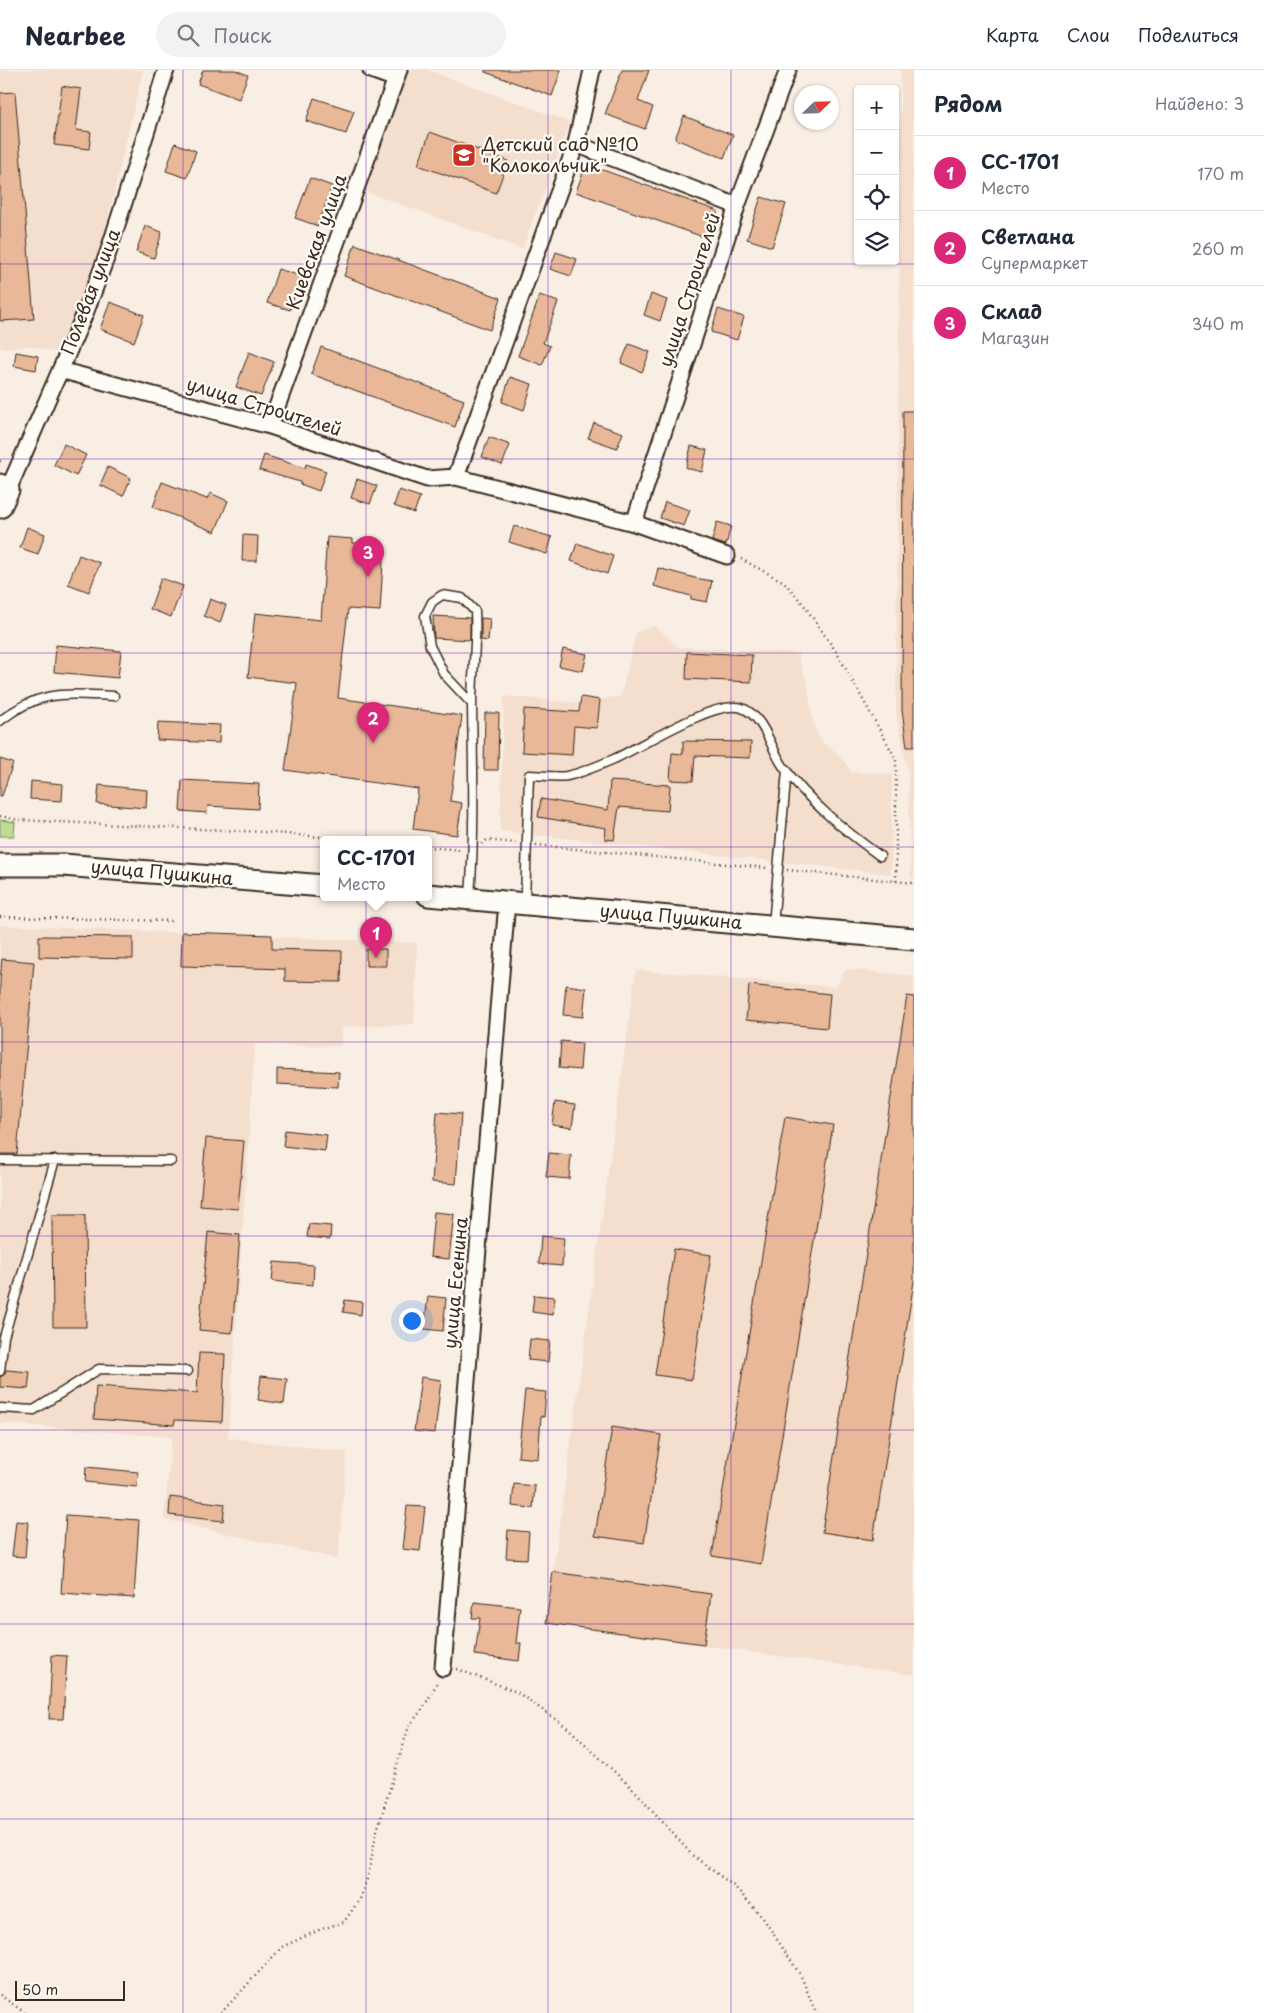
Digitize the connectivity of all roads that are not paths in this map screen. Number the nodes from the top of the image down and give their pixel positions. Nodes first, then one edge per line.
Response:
1 (166, 70) edge
2 (371, 70) edge
3 (592, 70) edge
4 (788, 70) edge
5 (398, 75) edge
6 (576, 144) junction
7 (737, 206) junction
8 (60, 370) junction
9 (270, 426) junction
10 (456, 477) junction
11 (3, 494) edge
12 (634, 523) junction
13 (727, 556) road end
14 (114, 696) dead end
15 (472, 704) junction
16 (0, 721) edge
17 (786, 770) junction
18 (880, 856) dead end
19 (0, 864) edge
20 (320, 886) edge
21 (432, 895) edge
22 (470, 898) junction
23 (516, 903) junction
24 (773, 926) junction
25 (914, 939) edge
26 (0, 1160) edge
27 (55, 1160) junction
28 (171, 1160) dead end
29 (2, 1337) edge
30 (0, 1371) edge
31 (188, 1371) dead end
32 (0, 1408) edge
33 (443, 1668) road end

1 - 8 street, Полевая улица
2 - 5 street
3 - 6 street
4 - 7 street, улица Строителей
5 - 9 street, Киевская улица
6 - 7 street
6 - 10 street
7 - 12 street, улица Строителей
8 - 9 street, улица Строителей
8 - 11 street, Полевая улица
9 - 10 street, улица Строителей
10 - 12 street, улица Строителей
12 - 13 street, улица Строителей
14 - 16 lane
15 - 15 lane
15 - 22 lane
17 - 18 lane
17 - 23 lane
17 - 24 lane
19 - 20 main road, улица Пушкина
21 - 22 main road, улица Пушкина
22 - 23 main road, улица Пушкина
23 - 24 main road, улица Пушкина
23 - 33 street, улица Есенина
24 - 25 main road, улица Пушкина
26 - 27 lane
27 - 28 lane
27 - 29 lane
29 - 30 lane
31 - 32 lane

